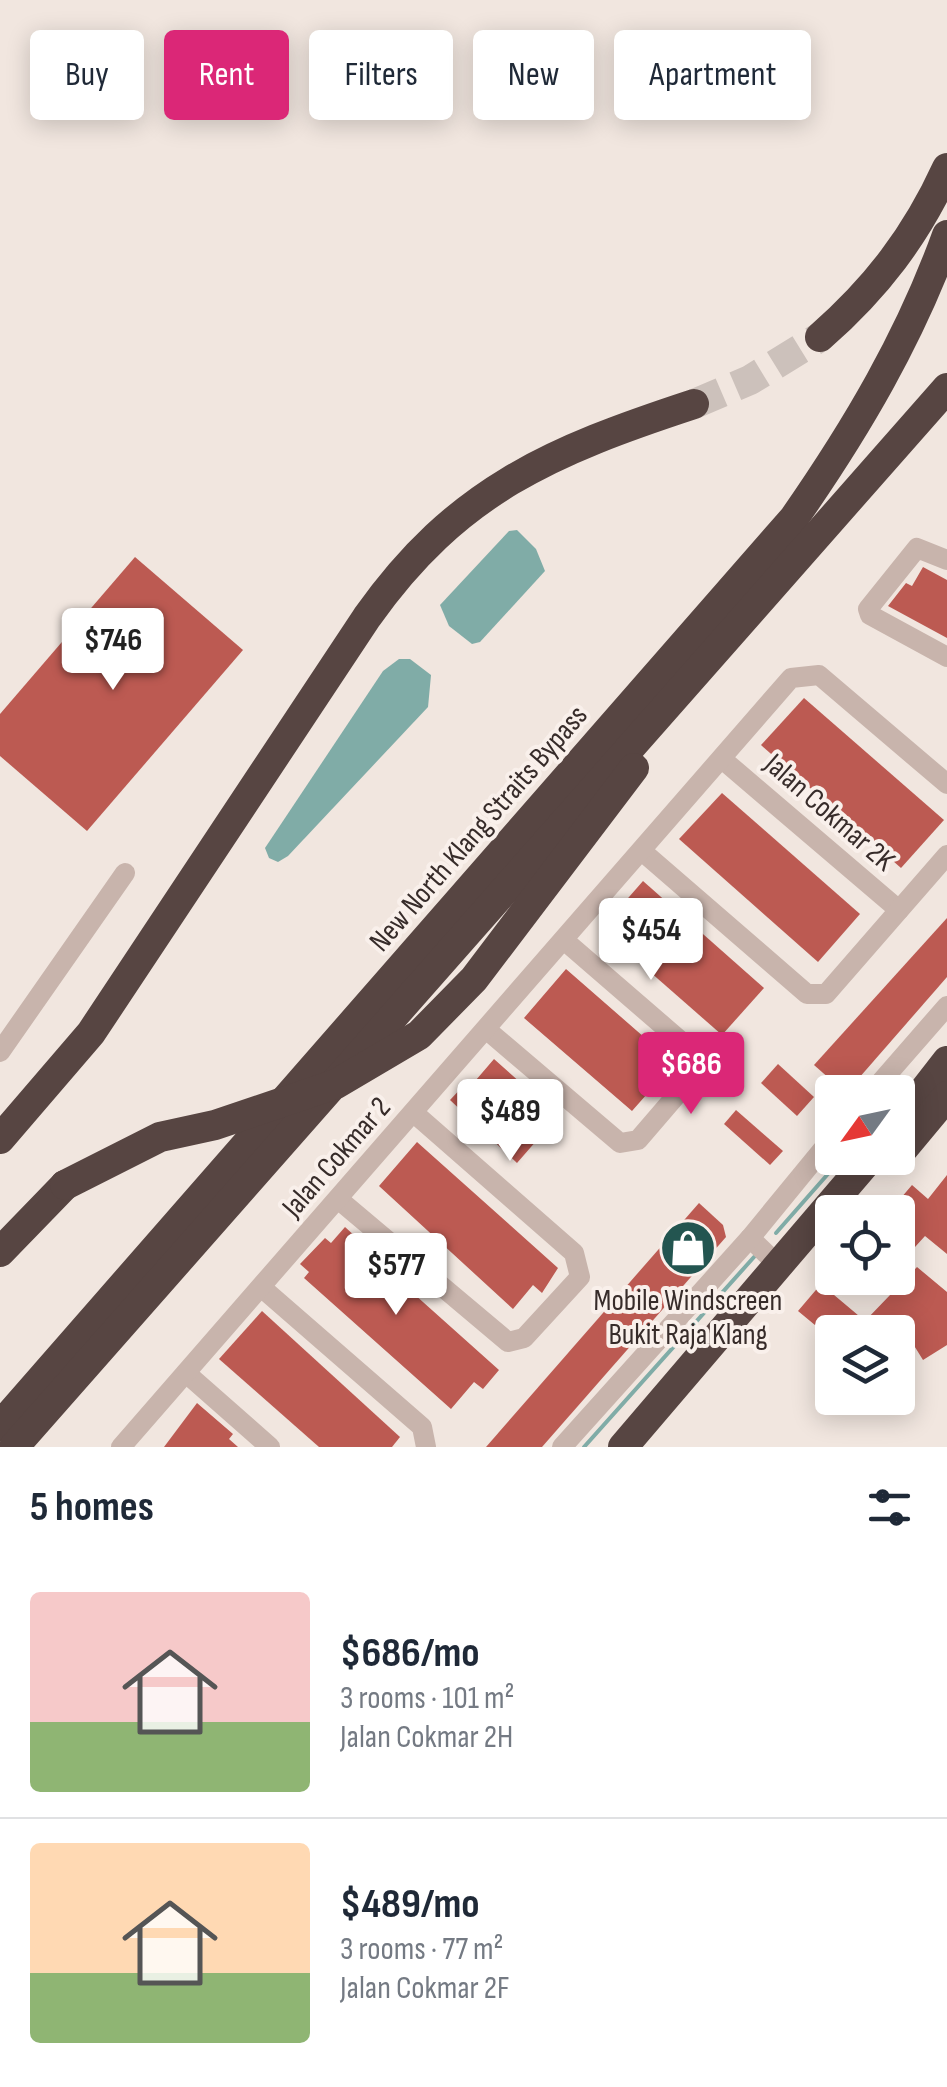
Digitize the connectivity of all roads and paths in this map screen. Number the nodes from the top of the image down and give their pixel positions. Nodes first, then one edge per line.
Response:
1 (947, 168) edge
2 (947, 236) edge
3 (820, 336) tunnel mouth
4 (947, 388) edge
5 (694, 404) tunnel mouth
6 (947, 560) edge
7 (947, 657) edge
8 (701, 670) junction
9 (722, 759) junction
10 (947, 784) edge
11 (642, 852) junction
12 (947, 855) edge
13 (124, 873) dead end
14 (899, 910) junction
15 (565, 941) junction
16 (947, 1006) edge
17 (487, 1030) junction
18 (0, 1052) edge
19 (947, 1061) edge
20 (887, 1075) edge
21 (947, 1096) edge
22 (915, 1102) edge
23 (414, 1114) junction
24 (915, 1134) edge
25 (0, 1139) edge
26 (815, 1159) edge
27 (856, 1175) edge
28 (880, 1175) edge
29 (864, 1195) edge
30 (338, 1199) junction
31 (750, 1238) junction
32 (0, 1252) edge
33 (815, 1253) edge
34 (778, 1266) junction
35 (261, 1287) junction
36 (186, 1373) junction
37 (0, 1426) edge
38 (424, 1437) edge
39 (14, 1447) edge
40 (122, 1447) edge
41 (270, 1447) edge
42 (562, 1447) edge
43 (624, 1447) edge
44 (651, 1447) edge

1 - 3 highway
2 - 37 highway, New North Klang Straits Bypass
4 - 8 highway, New North Klang Straits Bypass
5 - 25 highway
6 - 7 street
8 - 32 highway, bridge
8 - 39 highway, New North Klang Straits Bypass
9 - 10 street, Jalan Cokmar 2
9 - 11 street, Jalan Cokmar 2
9 - 14 street, Jalan Cokmar 2K
11 - 14 street
11 - 15 street, Jalan Cokmar 2
12 - 14 street
13 - 18 street
15 - 17 street, Jalan Cokmar 2
15 - 17 street
16 - 20 street
17 - 23 street, Jalan Cokmar 2
19 - 22 highway
21 - 24 highway
23 - 30 street, Jalan Cokmar 2
23 - 30 street
26 - 31 street
27 - 34 highway
28 - 29 highway
30 - 35 street, Jalan Cokmar 2
31 - 34 street
31 - 42 street
33 - 44 highway
34 - 43 highway
35 - 36 street, Jalan Cokmar 2
35 - 38 street
36 - 40 street, Jalan Cokmar 2
36 - 41 street

